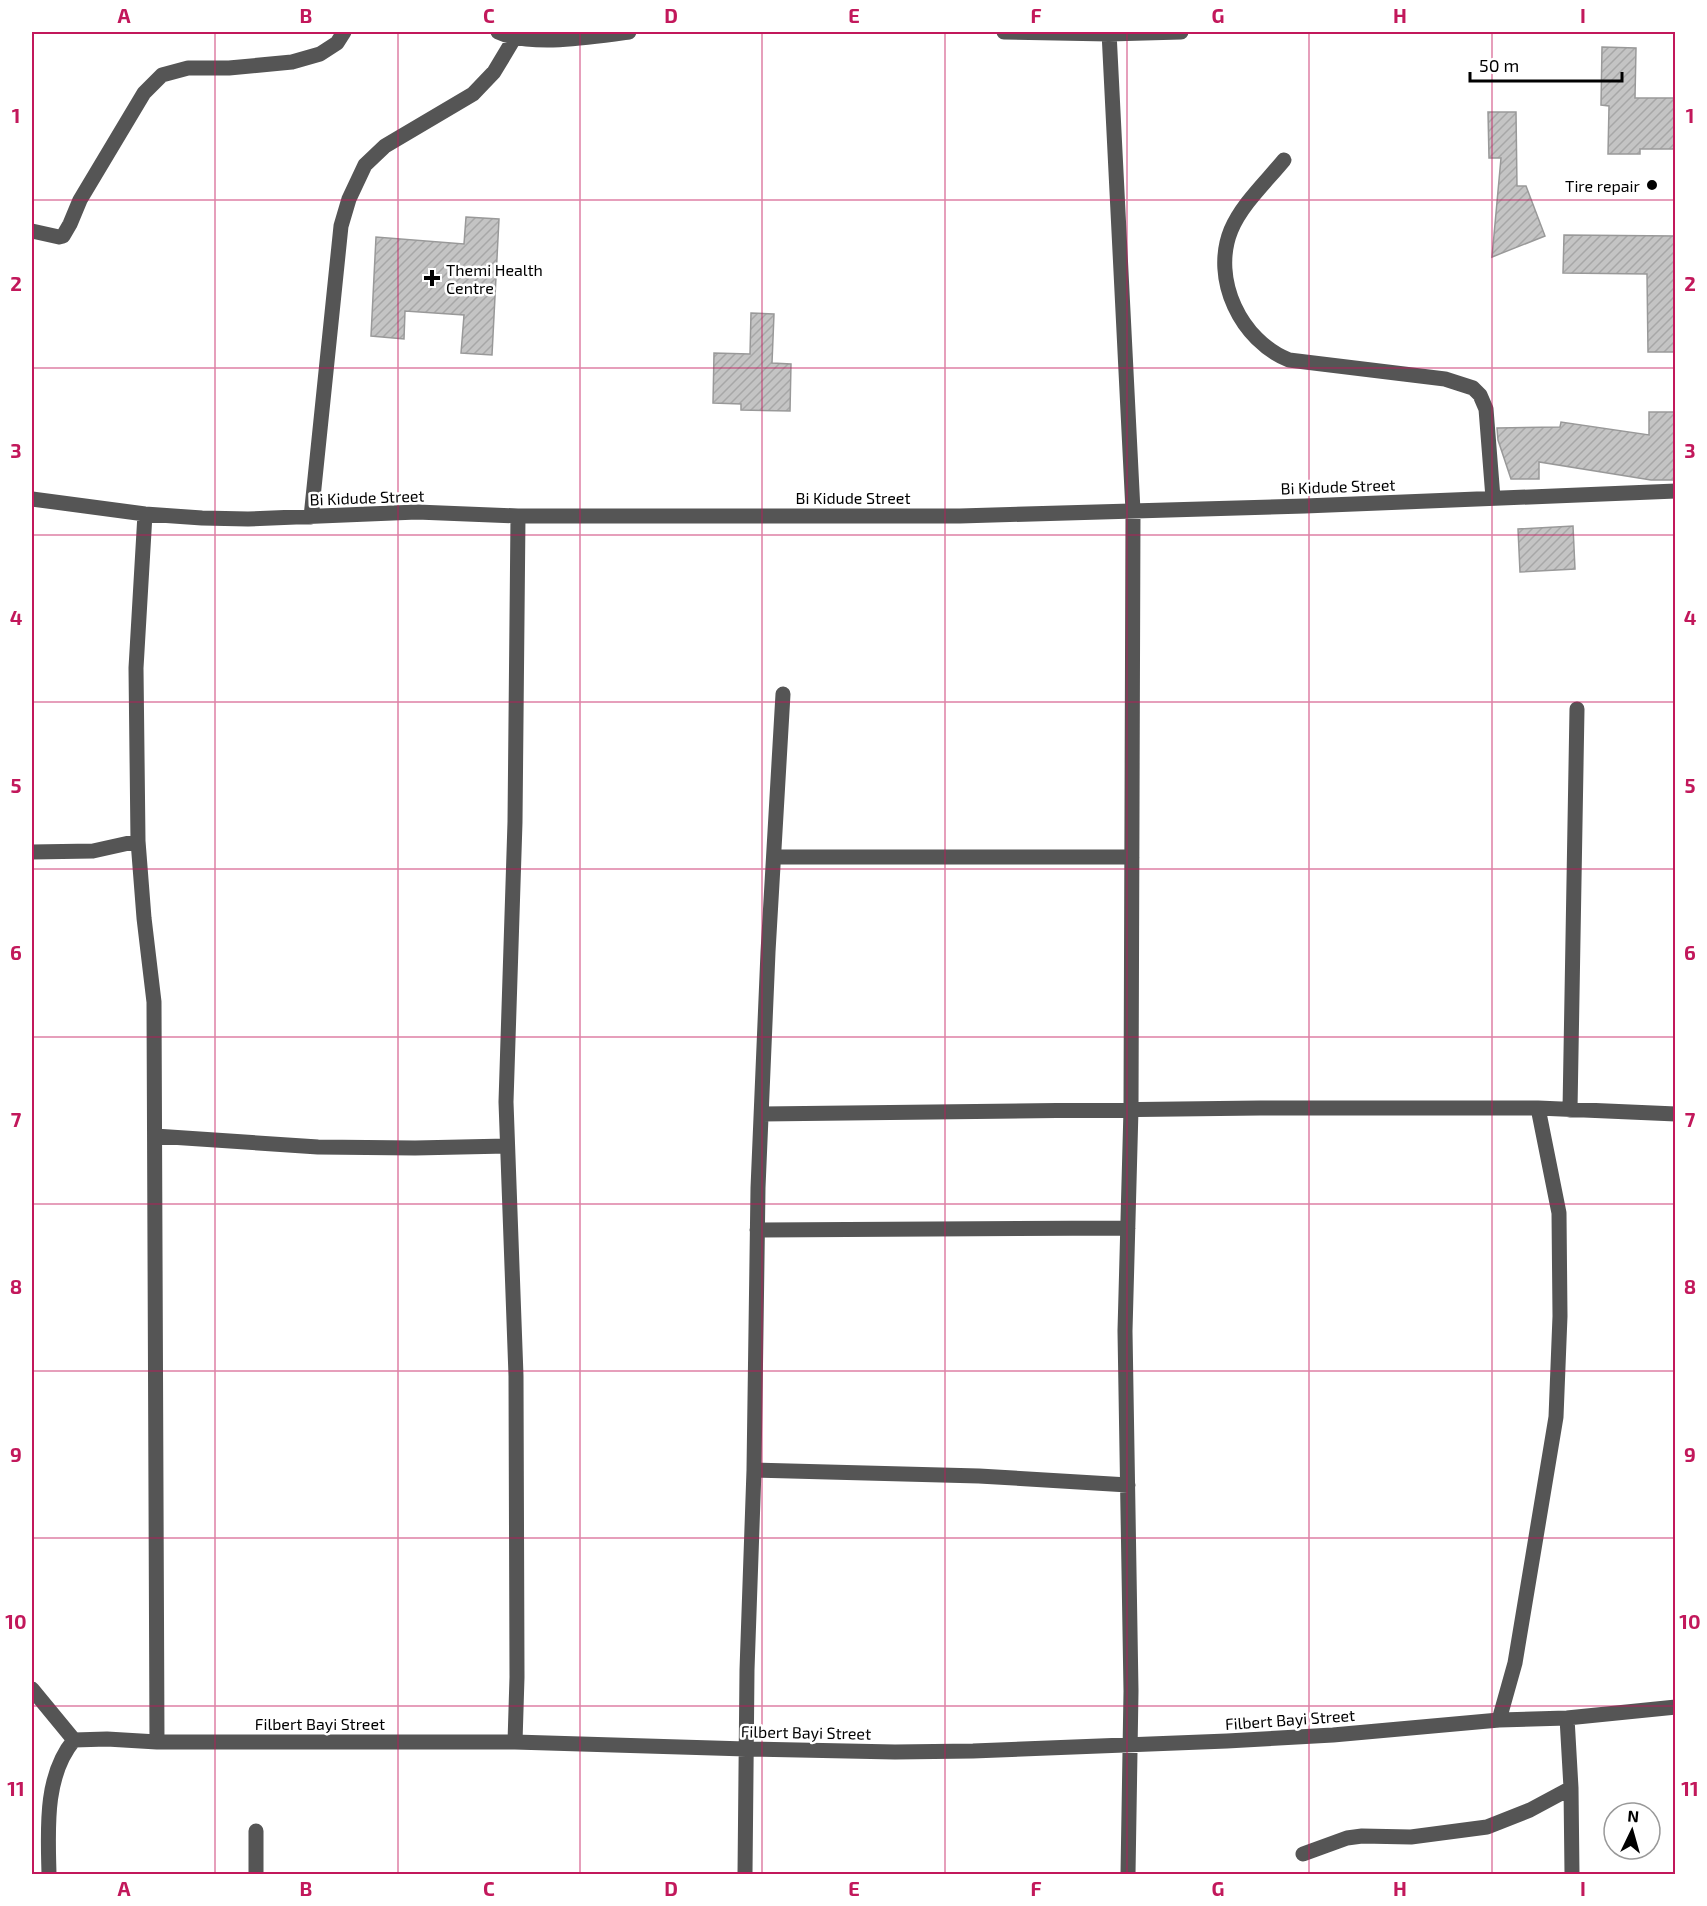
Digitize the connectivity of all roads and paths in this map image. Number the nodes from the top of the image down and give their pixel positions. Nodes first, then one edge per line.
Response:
1 (344, 32) edge
2 (498, 32) edge
3 (629, 32) edge
4 (1004, 32) edge
5 (1181, 32) edge
6 (1109, 33) edge
7 (515, 37) junction
8 (1284, 160) dead end
9 (32, 231) edge
10 (1676, 491) edge
11 (1492, 498) junction
12 (32, 499) edge
13 (1133, 511) junction
14 (145, 514) junction
15 (518, 516) junction
16 (311, 517) junction
17 (783, 694) dead end
18 (1577, 709) dead end
19 (138, 841) junction
20 (32, 852) edge
21 (774, 857) junction
22 (1132, 857) junction
23 (1538, 1108) junction
24 (1131, 1109) junction
25 (1570, 1110) junction
26 (761, 1114) junction
27 (1676, 1114) edge
28 (155, 1136) junction
29 (507, 1146) junction
30 (1128, 1228) junction
31 (757, 1230) junction
32 (754, 1470) junction
33 (1128, 1485) junction
34 (32, 1689) edge
35 (1676, 1707) edge
36 (1567, 1718) junction
37 (1499, 1720) junction
38 (74, 1740) junction
39 (157, 1742) junction
40 (515, 1742) junction
41 (1131, 1744) junction
42 (746, 1749) junction
43 (1571, 1788) junction
44 (256, 1831) dead end
45 (1303, 1854) dead end
46 (49, 1875) edge
47 (256, 1875) edge
48 (745, 1875) edge
49 (1128, 1875) edge
50 (1572, 1875) edge

1 - 9 street
2 - 7 street
3 - 7 street
4 - 6 street
5 - 6 street
6 - 13 street
7 - 16 street
8 - 11 street
10 - 11 street, Bi Kidude Street
11 - 13 street, Bi Kidude Street
12 - 14 street, Bi Kidude Street
13 - 15 street, Bi Kidude Street
13 - 22 street
14 - 16 street, Bi Kidude Street
14 - 19 street
15 - 16 street, Bi Kidude Street
15 - 29 street
17 - 21 street
18 - 25 street
19 - 20 street
19 - 28 street
21 - 22 street
21 - 26 street
22 - 24 street
23 - 24 street
23 - 25 street
23 - 37 street
24 - 26 street
24 - 30 street
25 - 27 street
26 - 31 street
28 - 29 street
28 - 39 street
29 - 40 street
30 - 31 street
30 - 33 street
31 - 32 street
32 - 33 street
32 - 42 street
33 - 41 street
34 - 38 street
35 - 36 street, Filbert Bayi Street
36 - 37 street, Filbert Bayi Street
36 - 43 street
37 - 41 street, Filbert Bayi Street
38 - 39 street, Filbert Bayi Street
38 - 46 street
39 - 40 street, Filbert Bayi Street
40 - 42 street, Filbert Bayi Street
41 - 42 street, Filbert Bayi Street
41 - 49 street
42 - 48 street
43 - 45 street
43 - 50 street
44 - 47 street

